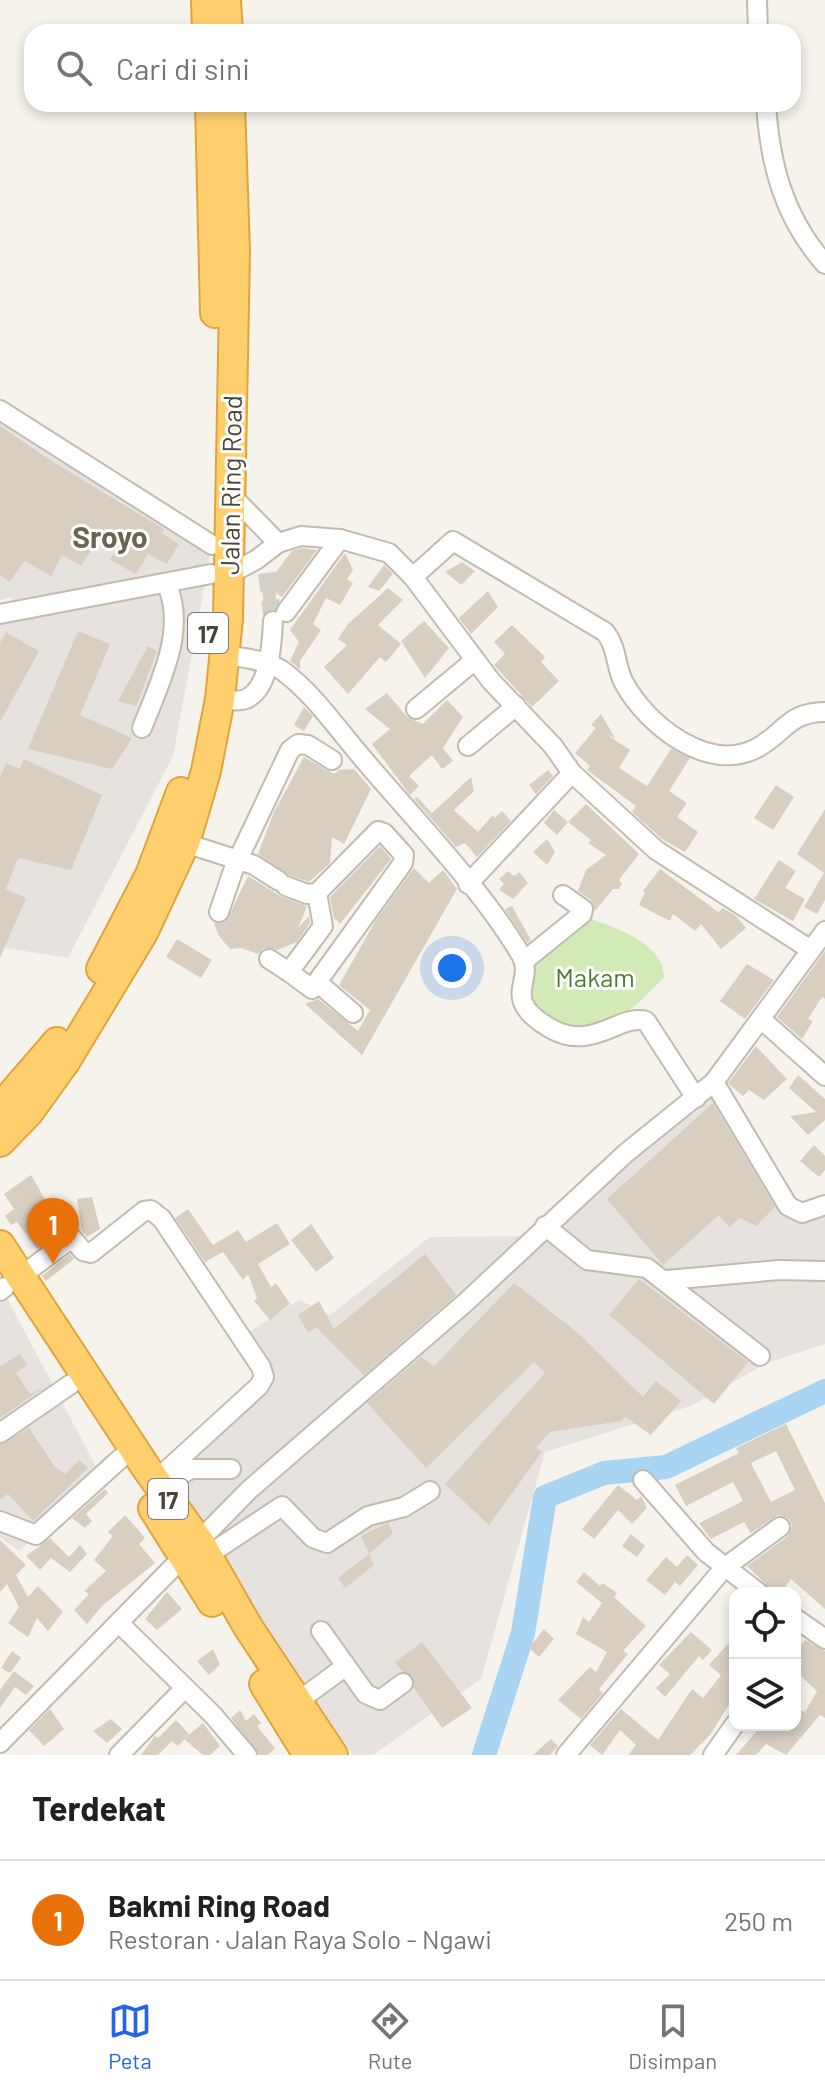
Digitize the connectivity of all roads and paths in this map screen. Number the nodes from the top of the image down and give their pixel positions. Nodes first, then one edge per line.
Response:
1 (206, 0) edge
2 (226, 0) edge
3 (757, 0) edge
4 (207, 24) edge
5 (228, 24) edge
6 (758, 24) edge
7 (210, 112) edge
8 (230, 112) edge
9 (767, 112) edge
10 (825, 264) edge
11 (223, 374) junction
12 (0, 410) edge
13 (229, 492) junction
14 (340, 539) junction
15 (212, 545) junction
16 (271, 548) junction
17 (267, 573) tunnel mouth
18 (220, 574) junction
19 (413, 577) junction
20 (166, 583) junction
21 (0, 614) edge
22 (225, 655) junction
23 (475, 660) junction
24 (270, 665) junction
25 (220, 699) junction
26 (516, 706) junction
27 (416, 709) dead end
28 (825, 712) edge
29 (142, 728) dead end
30 (468, 746) dead end
31 (332, 760) dead end
32 (572, 773) junction
33 (183, 847) junction
34 (236, 864) junction
35 (468, 884) junction
36 (317, 893) junction
37 (563, 895) dead end
38 (219, 912) dead end
39 (323, 926) junction
40 (825, 931) edge
41 (344, 942) junction
42 (811, 950) junction
43 (269, 959) dead end
44 (524, 961) junction
45 (289, 972) junction
46 (317, 982) junction
47 (353, 1013) dead end
48 (761, 1019) junction
49 (825, 1076) edge
50 (714, 1082) junction
51 (11, 1090) edge
52 (696, 1098) junction
53 (0, 1108) edge
54 (29, 1112) junction
55 (0, 1142) edge
56 (0, 1168) edge
57 (825, 1205) edge
58 (545, 1226) junction
59 (0, 1245) edge
60 (825, 1271) edge
61 (667, 1280) junction
62 (7, 1283) edge
63 (760, 1356) dead end
64 (71, 1384) junction
65 (0, 1433) edge
66 (121, 1458) junction
67 (231, 1469) dead end
68 (643, 1480) dead end
69 (157, 1484) junction
70 (430, 1491) dead end
71 (0, 1521) edge
72 (780, 1527) dead end
73 (195, 1556) junction
74 (724, 1568) junction
75 (751, 1587) edge
76 (120, 1624) junction
77 (801, 1629) edge
78 (321, 1631) dead end
79 (825, 1639) edge
80 (346, 1666) junction
81 (403, 1683) dead end
82 (185, 1688) junction
83 (297, 1702) junction
84 (730, 1731) edge
85 (0, 1743) edge
86 (119, 1755) edge
87 (247, 1755) edge
88 (308, 1755) edge
89 (333, 1755) edge
90 (566, 1755) edge
91 (713, 1755) edge

1 - 4 highway
2 - 5 highway
3 - 6 street
7 - 11 highway, Jalan Ring Road / 17
8 - 11 highway, Jalan Ring Road / 17
9 - 10 street
11 - 13 highway, Jalan Ring Road / 17
11 - 15 highway, Jalan Ring Road / 17
12 - 15 street
13 - 16 street
13 - 18 highway, Jalan Ring Road / 17
14 - 16 street
14 - 19 street
14 - 24 street
15 - 18 highway, Jalan Ring Road / 17
16 - 17 street
16 - 18 street
18 - 20 street
18 - 22 highway, Jalan Ring Road / 17
18 - 51 highway, Jalan Ring Road / 17
19 - 23 street
19 - 28 street
20 - 21 street
20 - 29 street
22 - 24 street
22 - 25 highway, Jalan Ring Road / 17
23 - 26 street
23 - 27 street
24 - 25 street
24 - 35 street
25 - 33 highway, Jalan Ring Road / 17
26 - 30 street
26 - 32 street
31 - 34 street
32 - 35 street
32 - 42 street
33 - 34 street
33 - 54 highway, Jalan Ring Road / 17
34 - 36 street
34 - 38 street
35 - 44 street
36 - 39 street
36 - 41 street
37 - 44 street
39 - 41 street
39 - 45 street
40 - 42 street
41 - 46 street
42 - 48 street
43 - 45 street
44 - 52 street
45 - 46 street
46 - 47 street
48 - 49 street
48 - 50 street
50 - 52 street
50 - 57 street
51 - 53 highway, Jalan Ring Road / 17
52 - 58 street
54 - 55 highway, Jalan Ring Road / 17
54 - 56 highway, 17
58 - 61 street
58 - 73 street
59 - 62 highway, 17
60 - 61 street
61 - 63 street
62 - 64 highway, 17
62 - 69 highway, 17
62 - 69 street
64 - 65 street
64 - 66 highway, 17
66 - 71 street
66 - 73 highway, 17
67 - 69 street
68 - 74 street
69 - 73 highway, 17
70 - 73 street
72 - 74 street
73 - 76 street
73 - 83 highway, 17
73 - 88 highway, 17
74 - 75 street
74 - 90 street
76 - 82 street
76 - 85 street
77 - 79 street
78 - 80 street
80 - 81 street
80 - 83 street
82 - 86 street
82 - 87 street
83 - 89 highway, 17
84 - 91 street

